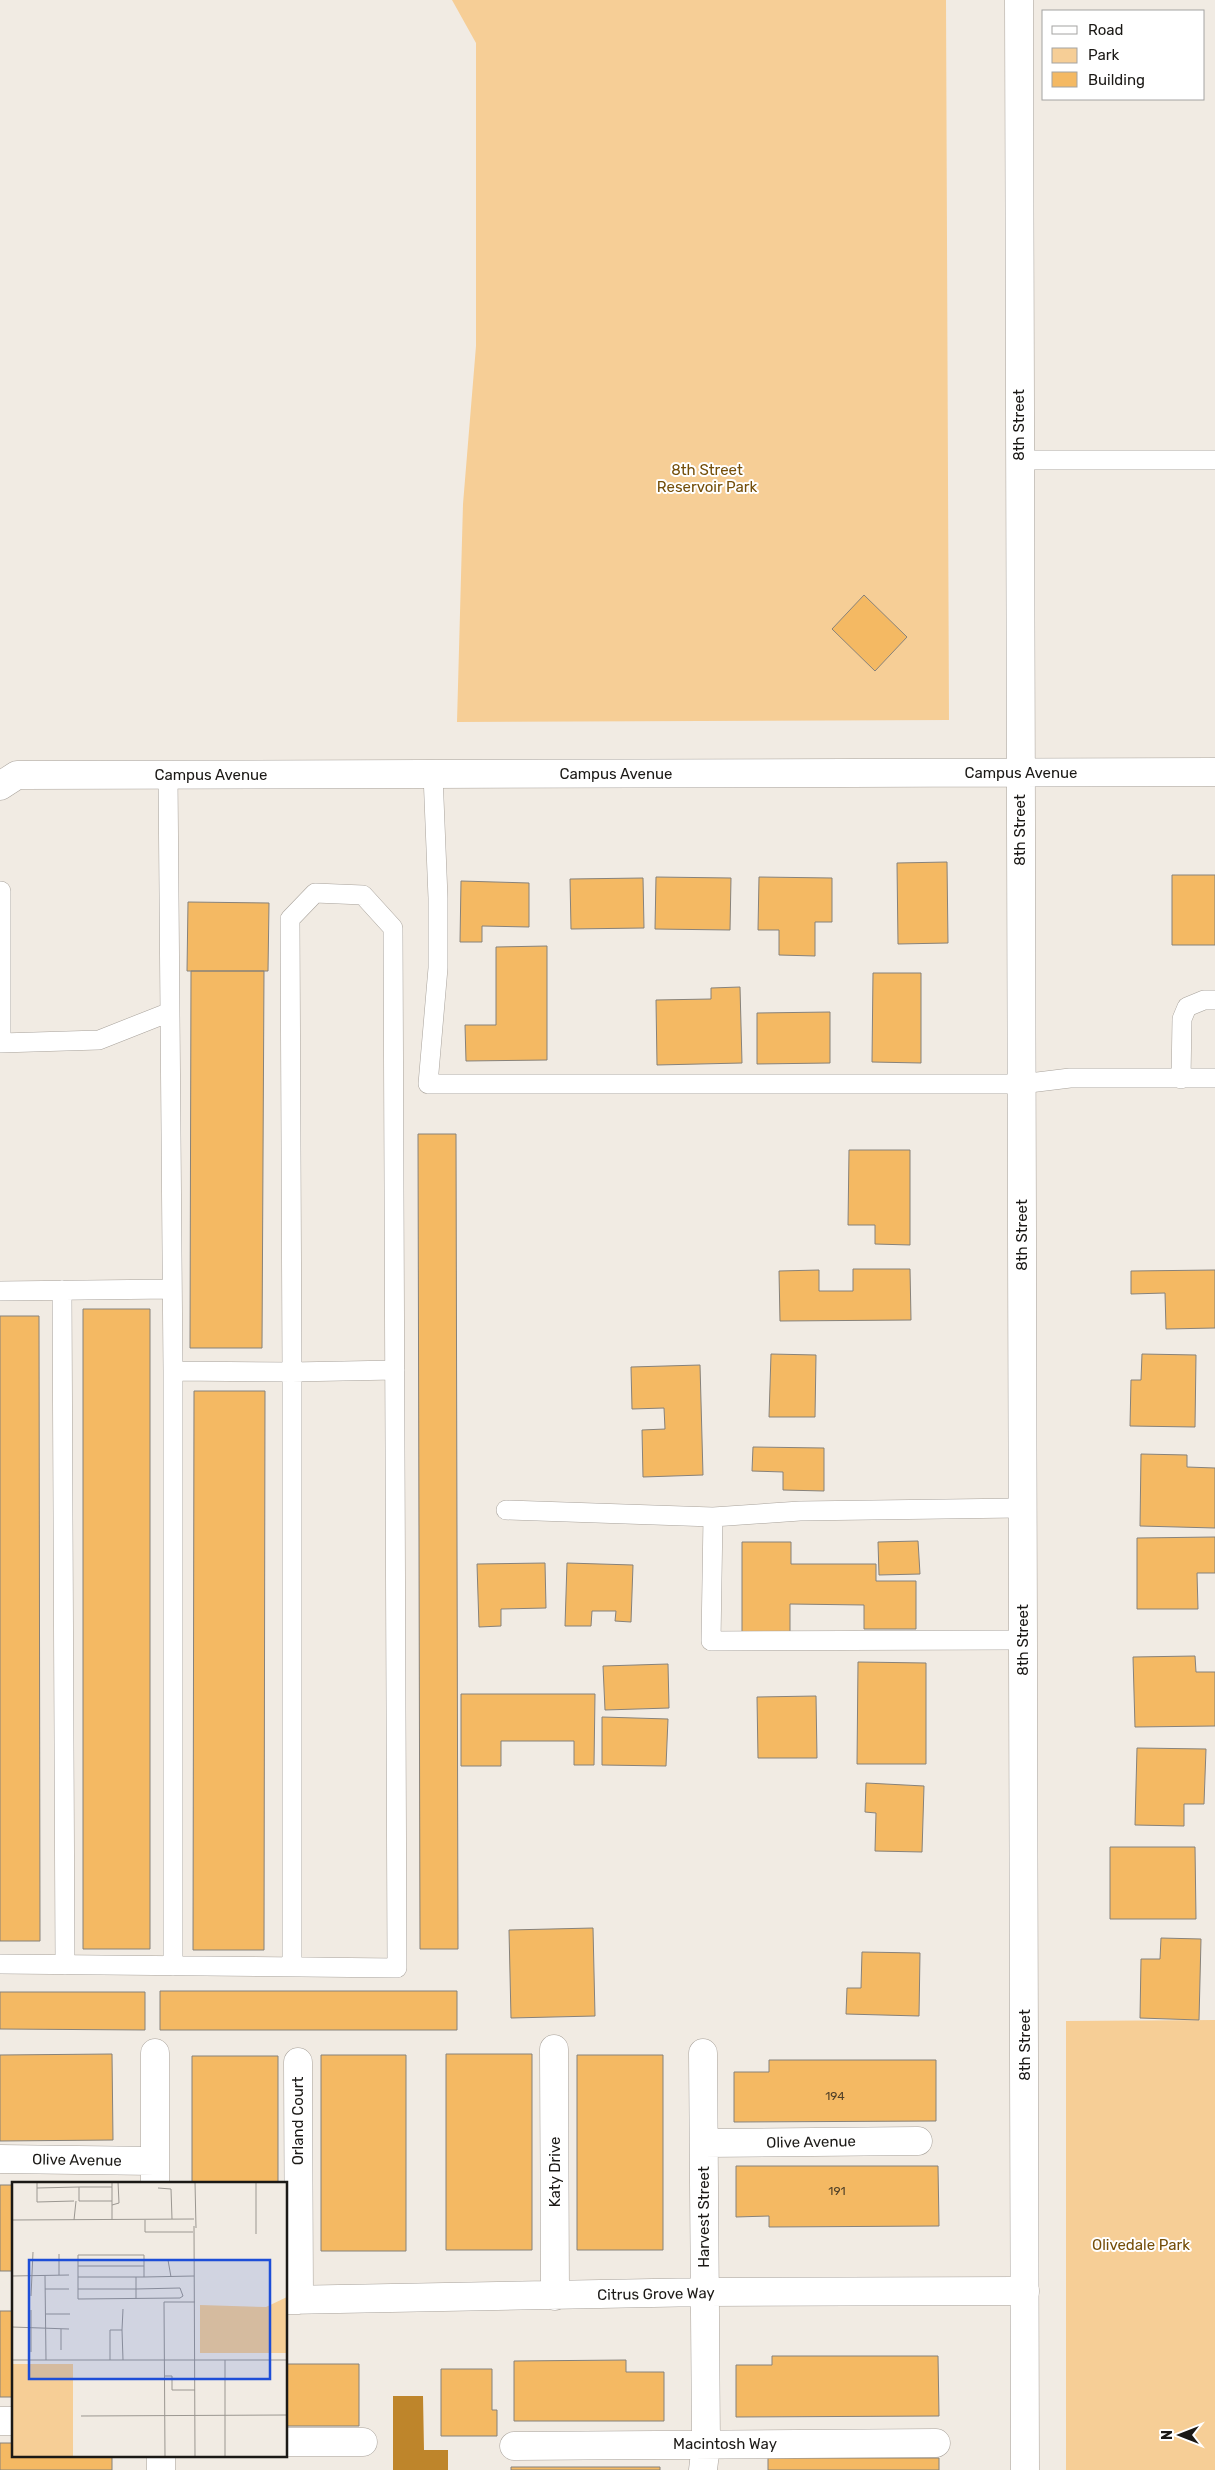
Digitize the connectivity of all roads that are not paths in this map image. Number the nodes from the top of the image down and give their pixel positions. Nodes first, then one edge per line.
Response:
1 (1019, 0) edge
2 (1019, 460) junction
3 (1215, 460) edge
4 (1215, 772) edge
5 (1019, 773) junction
6 (6, 774) edge
7 (433, 774) junction
8 (168, 775) junction
9 (1, 891) dead end
10 (1215, 1000) edge
11 (170, 1012) junction
12 (1215, 1078) edge
13 (1181, 1079) junction
14 (1021, 1084) junction
15 (172, 1289) junction
16 (62, 1290) junction
17 (0, 1291) edge
18 (395, 1370) junction
19 (173, 1371) junction
20 (292, 1372) junction
21 (1023, 1508) junction
22 (506, 1510) dead end
23 (712, 1517) junction
24 (1023, 1640) junction
25 (0, 1964) edge
26 (65, 1965) junction
27 (173, 1966) junction
28 (292, 1967) junction
29 (554, 2048) dead end
30 (155, 2053) dead end
31 (703, 2053) dead end
32 (298, 2062) dead end
33 (918, 2141) dead end
34 (704, 2144) junction
35 (0, 2159) edge
36 (154, 2172) edge
37 (1026, 2291) junction
38 (705, 2292) junction
39 (555, 2296) junction
40 (292, 2300) edge
41 (288, 2442) edge
42 (363, 2442) dead end
43 (936, 2443) dead end
44 (514, 2446) dead end
45 (704, 2457) edge
46 (1025, 2470) edge

1 - 2 street, 8th Street
2 - 3 lane
2 - 5 street, 8th Street
4 - 5 street, Campus Avenue
5 - 7 street, Campus Avenue
5 - 14 street, 8th Street
6 - 8 street, Campus Avenue
7 - 8 street, Campus Avenue
7 - 14 lane
8 - 11 lane
9 - 11 lane
10 - 13 lane
11 - 15 lane
12 - 13 lane
13 - 14 lane
14 - 21 street, 8th Street
15 - 16 lane
15 - 19 lane
16 - 17 lane
16 - 26 lane
18 - 20 lane
18 - 20 lane
18 - 28 lane
19 - 20 lane
19 - 27 lane
20 - 28 lane
21 - 23 lane
21 - 24 street, 8th Street
22 - 23 lane
23 - 24 lane
24 - 37 street, 8th Street
25 - 26 lane
26 - 27 lane
27 - 28 lane
29 - 39 street, Katy Drive
30 - 36 street
31 - 34 street, Harvest Street
32 - 40 street, Orland Court
33 - 34 street, Olive Avenue
34 - 38 street, Harvest Street
35 - 36 street, Olive Avenue
37 - 38 street, Citrus Grove Way
37 - 46 street, 8th Street
38 - 39 street, Citrus Grove Way
38 - 45 street, Harvest Street
39 - 40 street, Citrus Grove Way
41 - 42 street
43 - 45 street, Macintosh Way
44 - 45 street, Macintosh Way

